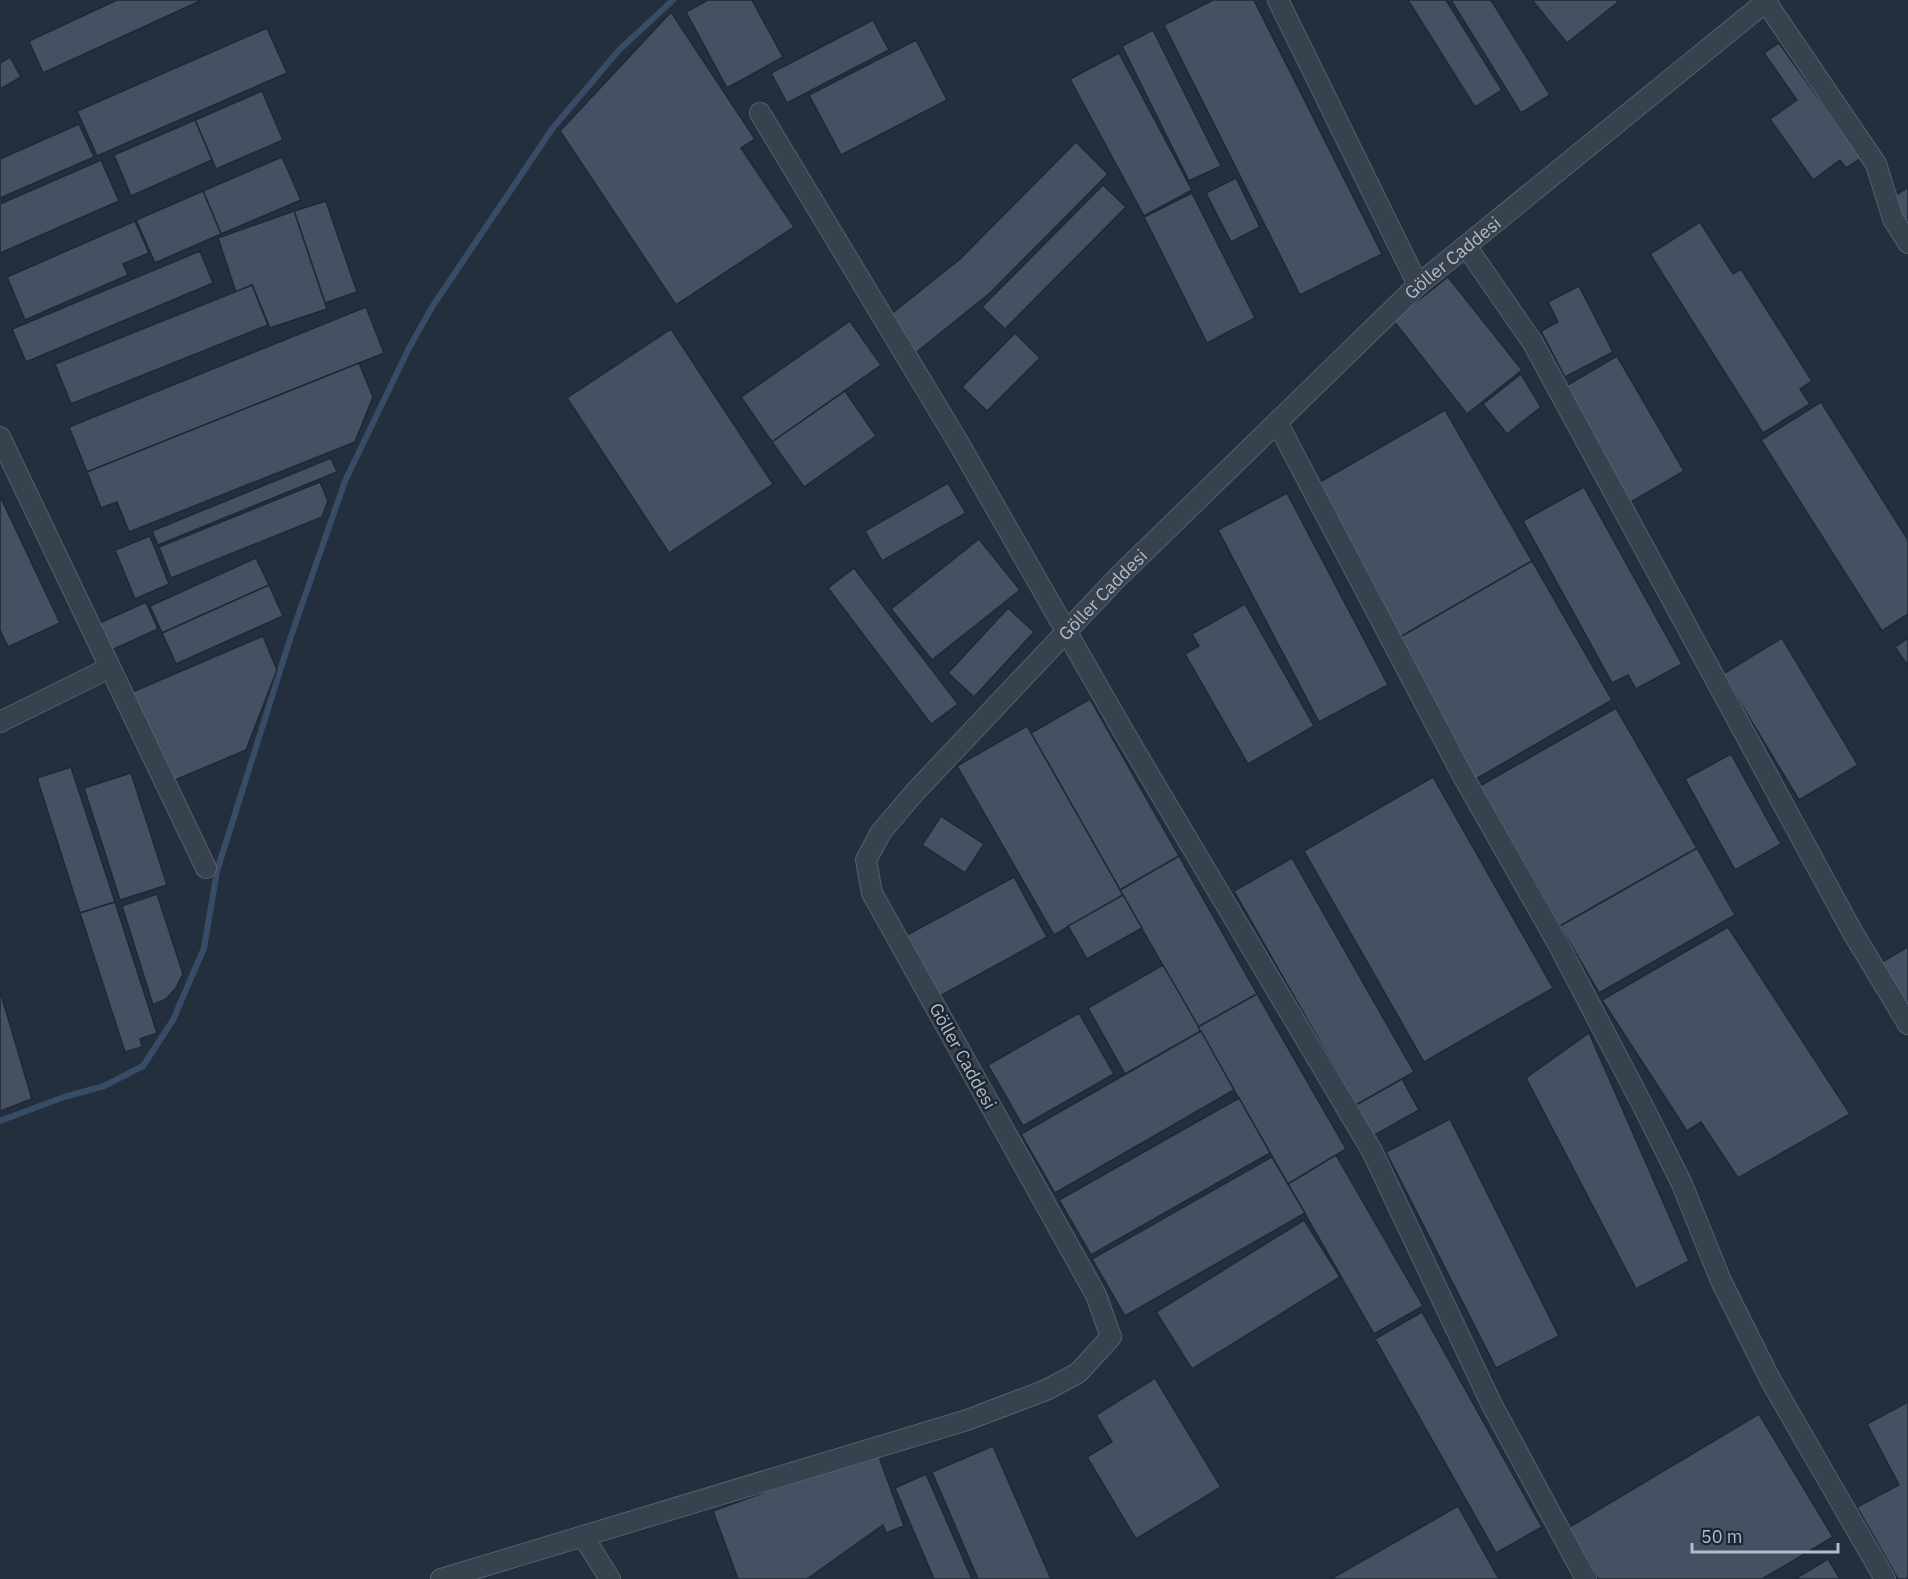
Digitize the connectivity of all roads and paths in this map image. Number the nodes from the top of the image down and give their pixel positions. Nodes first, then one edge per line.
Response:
1 (1278, 0) edge
2 (1767, 1) edge
3 (760, 113) dead end
4 (1908, 243) edge
5 (1466, 246) junction
6 (1418, 285) junction
7 (1277, 422) junction
8 (0, 437) edge
9 (1067, 632) junction
10 (109, 668) junction
11 (0, 722) edge
12 (206, 868) dead end
13 (1908, 1024) edge
14 (583, 1536) junction
15 (441, 1579) edge
16 (610, 1579) edge
17 (1586, 1579) edge
18 (1885, 1579) edge

1 - 6 street
2 - 4 street
2 - 5 street, Göller Caddesi
3 - 9 street
5 - 6 street, Göller Caddesi
5 - 13 street
6 - 7 street, Göller Caddesi
7 - 9 street, Göller Caddesi
7 - 18 street
8 - 10 street
9 - 14 street, Göller Caddesi
9 - 17 street
10 - 11 street
10 - 12 street
14 - 15 street
14 - 16 street

